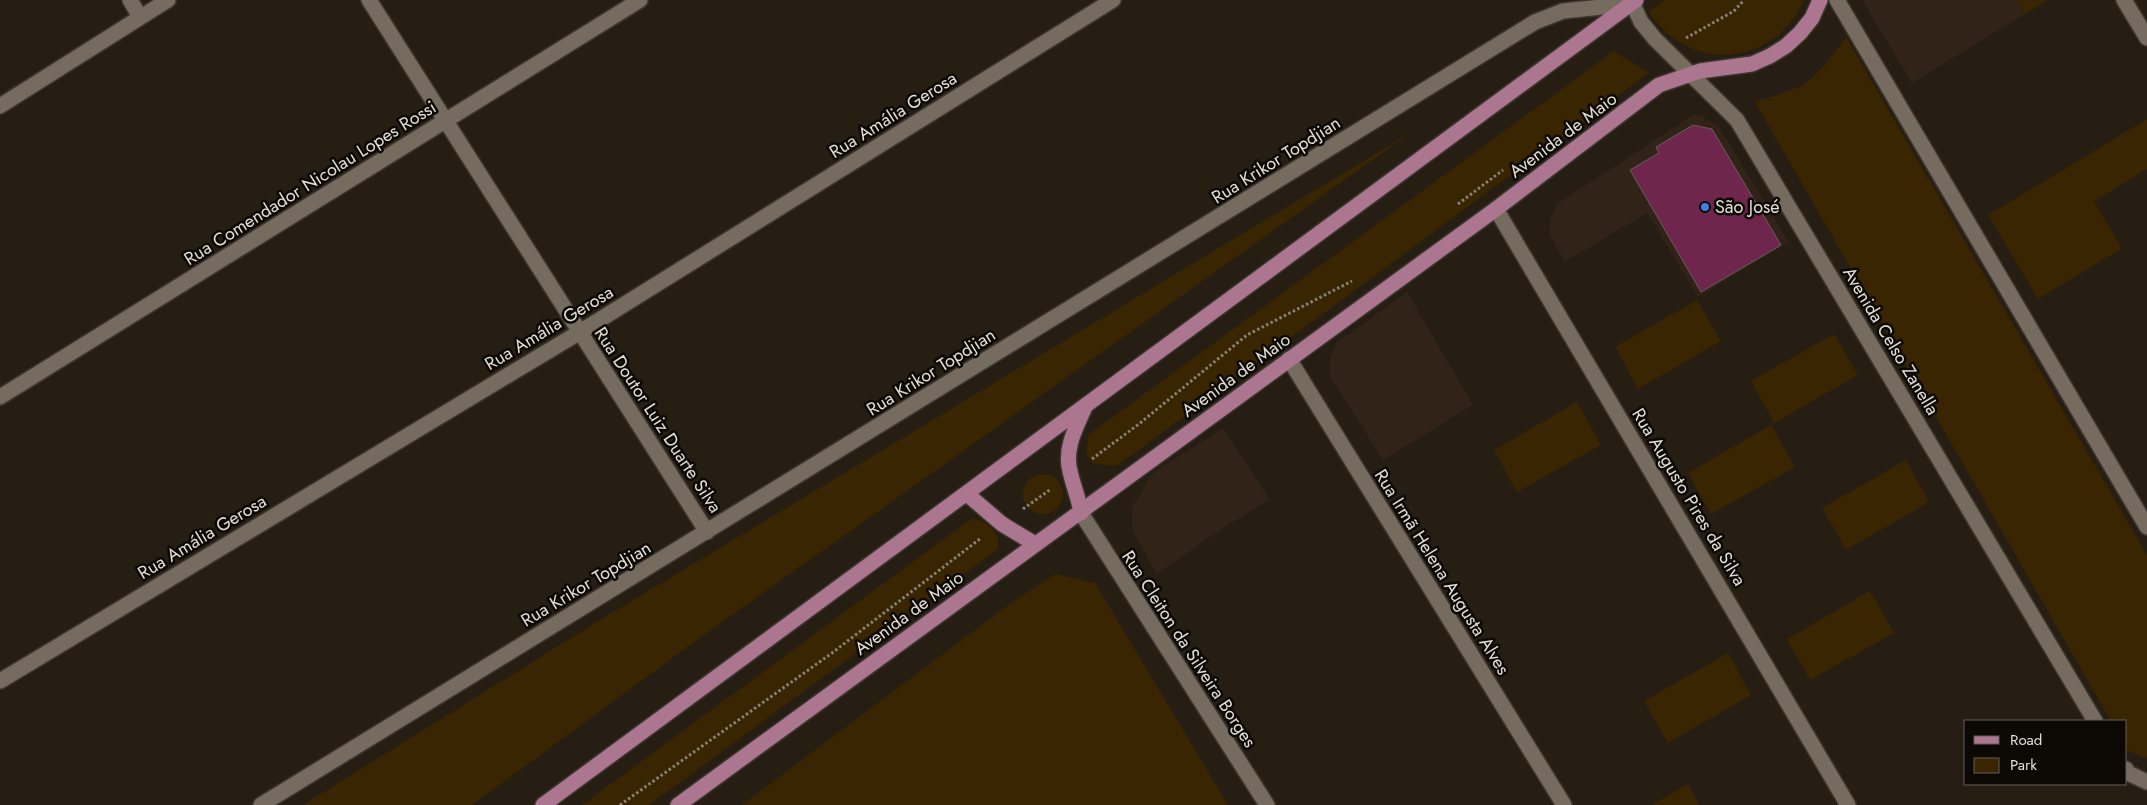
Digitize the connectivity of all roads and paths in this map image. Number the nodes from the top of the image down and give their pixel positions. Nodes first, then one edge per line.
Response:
1 (130, 0) edge
2 (168, 0) edge
3 (369, 0) edge
4 (640, 0) edge
5 (1113, 0) edge
6 (1744, 0) edge
7 (1820, 0) edge
8 (1837, 0) edge
9 (2124, 0) edge
10 (1633, 1) edge
11 (140, 17) junction
12 (2147, 38) edge
13 (1667, 52) junction
14 (1692, 74) junction
15 (0, 106) edge
16 (445, 121) junction
17 (1507, 167) dead end
18 (1452, 208) dead end
19 (1496, 209) junction
20 (1359, 277) dead end
21 (580, 332) junction
22 (1289, 359) junction
23 (0, 397) edge
24 (1085, 406) junction
25 (1071, 475) junction
26 (967, 494) junction
27 (1080, 513) junction
28 (1002, 524) junction
29 (2147, 527) edge
30 (707, 532) junction
31 (1035, 544) junction
32 (0, 681) edge
33 (2093, 720) edge
34 (2127, 771) edge
35 (2145, 782) edge
36 (262, 805) edge
37 (543, 805) edge
38 (620, 805) edge
39 (678, 805) edge
40 (1267, 805) edge
41 (1564, 805) edge
42 (1848, 805) edge

1 - 11 street
2 - 11 street
3 - 16 street, Rua Doutor Luiz Duarte Silva
4 - 16 street, Rua Comendador Nicolau Lopes Rossi
5 - 21 street, Rua Amália Gerosa
6 - 13 path
7 - 14 main road, Avenida de Maio
8 - 29 street
9 - 12 street
10 - 13 street, Avenida Celso Zanella
10 - 24 main road
10 - 30 street, Rua Krikor Topdjian
11 - 15 street
13 - 14 street, Avenida Celso Zanella
14 - 19 main road, Avenida de Maio
14 - 33 street, Avenida Celso Zanella
16 - 21 street, Rua Doutor Luiz Duarte Silva
16 - 23 street, Rua Comendador Nicolau Lopes Rossi
17 - 18 path
19 - 22 main road, Avenida de Maio
19 - 42 street, Rua Augusto Pires da Silva
20 - 25 path
21 - 30 street, Rua Doutor Luiz Duarte Silva
21 - 32 street, Rua Amália Gerosa
22 - 27 main road, Avenida de Maio
22 - 41 street, Rua Irmã Helena Augusta Alves
24 - 25 main road
24 - 26 main road
25 - 27 main road
25 - 28 path
26 - 28 main road
26 - 37 main road
27 - 31 main road, Avenida de Maio
27 - 40 street, Rua Cleiton da Silveira Borges
28 - 31 main road
28 - 38 path
30 - 36 street, Rua Krikor Topdjian
31 - 39 main road, Avenida de Maio
34 - 35 street

